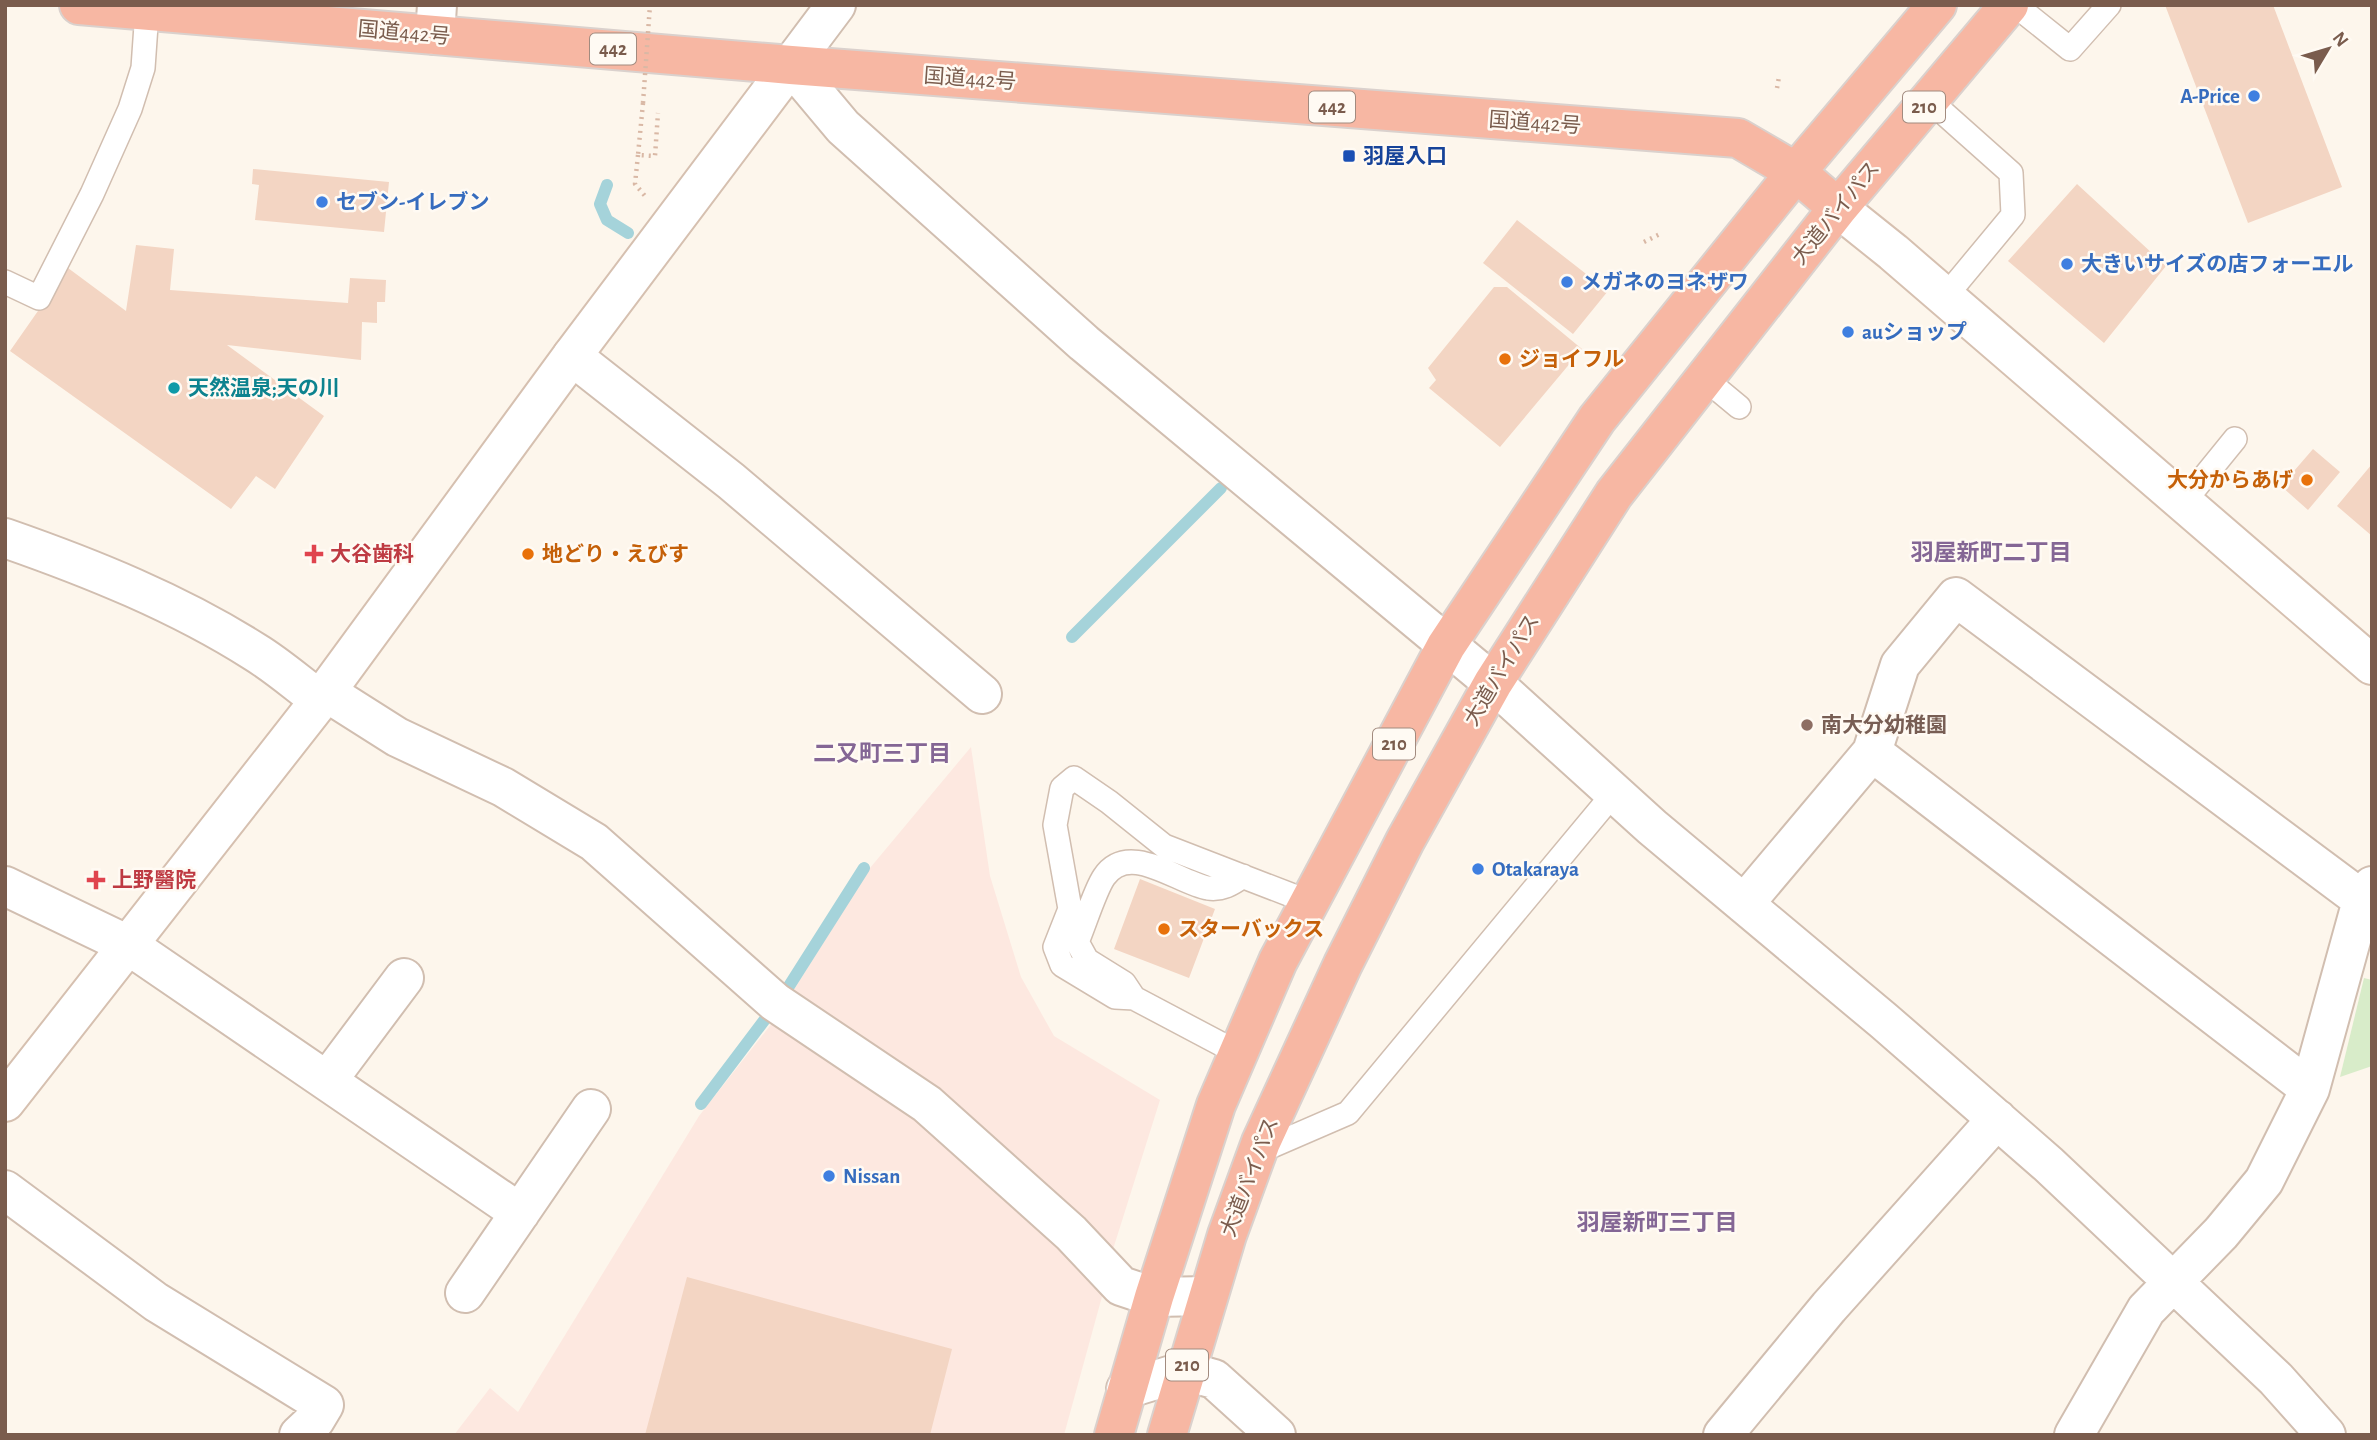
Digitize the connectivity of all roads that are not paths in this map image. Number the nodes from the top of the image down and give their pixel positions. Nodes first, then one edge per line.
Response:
1 (79, 5) edge
2 (835, 5) edge
3 (1937, 5) edge
4 (2009, 5) edge
5 (2015, 5) edge
6 (2109, 5) edge
7 (147, 11) junction
8 (436, 20) edge
9 (791, 65) junction
10 (1929, 100) junction
11 (1796, 172) junction
12 (1838, 208) junction
13 (5, 282) edge
14 (1945, 297) junction
15 (572, 356) junction
16 (1704, 378) junction
17 (1739, 407) dead end
18 (2235, 439) dead end
19 (2183, 503) junction
20 (5, 538) edge
21 (1446, 646) junction
22 (2372, 666) edge
23 (1493, 683) junction
24 (982, 694) dead end
25 (323, 696) junction
26 (1872, 752) junction
27 (1614, 793) junction
28 (1243, 876) junction
29 (5, 886) edge
30 (2368, 894) edge
31 (1309, 902) junction
32 (1744, 904) junction
33 (128, 945) junction
34 (404, 978) dead end
35 (1134, 998) junction
36 (1238, 1054) junction
37 (327, 1081) junction
38 (2310, 1089) junction
39 (5, 1102) edge
40 (591, 1109) dead end
41 (1997, 1119) junction
42 (1258, 1152) junction
43 (5, 1190) edge
44 (520, 1213) junction
45 (2173, 1282) junction
46 (465, 1293) dead end
47 (1208, 1296) junction
48 (1154, 1297) junction
49 (1185, 1371) junction
50 (1126, 1389) junction
51 (299, 1435) edge
52 (1114, 1435) edge
53 (1167, 1435) edge
54 (1276, 1435) edge
55 (1723, 1435) edge
56 (2074, 1435) edge
57 (2326, 1435) edge

1 - 7 highway, 国道442号 / 442
2 - 9 street
3 - 11 highway, 210
4 - 10 highway, 大道バイパス / 210
5 - 6 lane
7 - 8 highway, 国道442号 / 442
7 - 13 lane
8 - 9 highway, 国道442号 / 442
9 - 11 highway, 国道442号 / 442
9 - 15 street
9 - 21 street
10 - 12 highway, 大道バイパス / 210
10 - 14 lane
11 - 12 highway, 国道442号 / 442
11 - 21 highway, 210
12 - 14 street
12 - 16 highway, 大道バイパス / 210
14 - 19 street
15 - 24 street
15 - 25 street
16 - 17 lane
16 - 23 highway, 大道バイパス / 210
18 - 19 lane
19 - 22 street
20 - 25 street
21 - 23 street
21 - 31 highway, 210
23 - 27 street
23 - 42 highway, 大道バイパス / 210
25 - 33 street
25 - 48 street
26 - 30 street
26 - 32 street
26 - 38 street
27 - 32 street
27 - 42 lane
28 - 31 lane
28 - 35 lane
28 - 35 lane
29 - 33 street
30 - 38 street
31 - 36 highway, 210
32 - 41 street
33 - 37 street
33 - 39 street
34 - 37 street
35 - 36 lane
36 - 48 highway, 210
37 - 44 street
38 - 45 street
40 - 44 street
41 - 45 street
41 - 55 street
42 - 47 highway, 大道バイパス / 210
43 - 51 street
44 - 46 street
45 - 56 street
45 - 57 street
47 - 48 street
47 - 49 highway, 大道バイパス / 210
48 - 50 highway, 210
49 - 50 street
49 - 53 highway, 大道バイパス / 210
49 - 54 street
50 - 52 highway, 210

